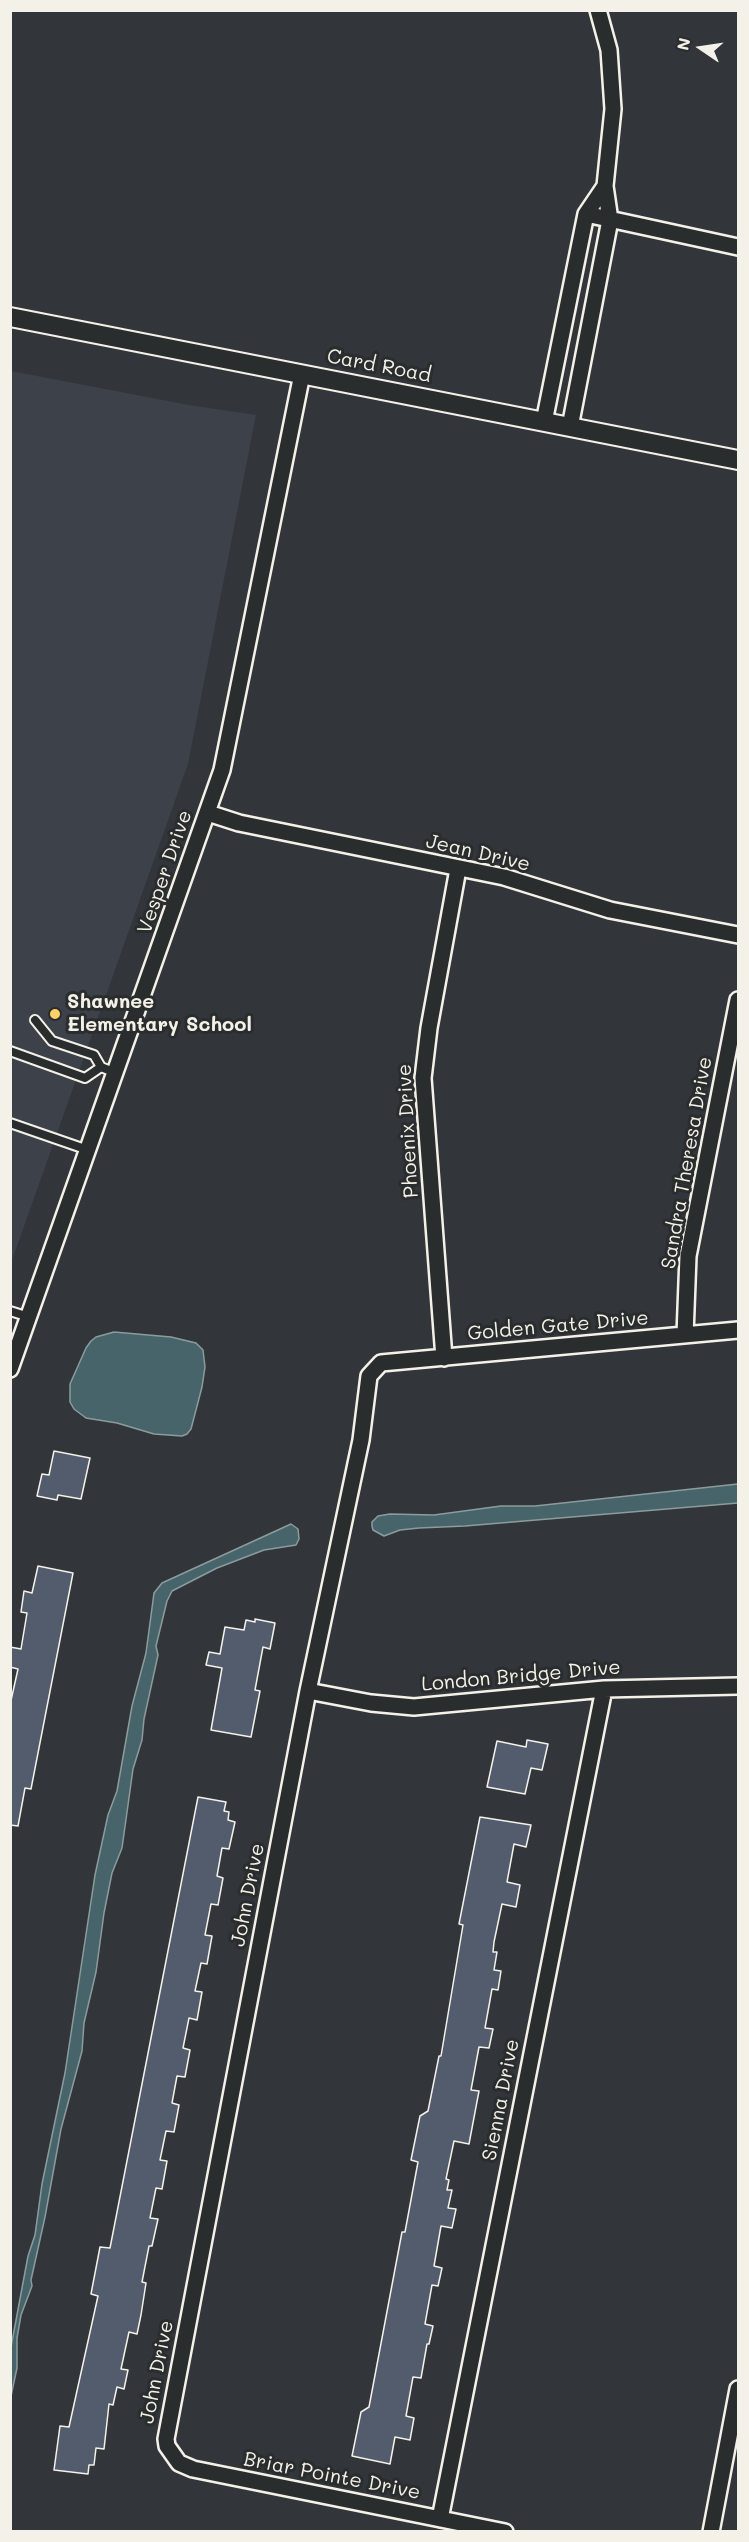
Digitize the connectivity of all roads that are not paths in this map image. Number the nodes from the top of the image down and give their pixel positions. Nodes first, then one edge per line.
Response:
1 (598, 10) edge
2 (605, 186) junction
3 (586, 214) junction
4 (610, 220) junction
5 (738, 247) edge
6 (566, 309) junction
7 (591, 315) junction
8 (10, 317) edge
9 (302, 374) junction
10 (544, 422) junction
11 (570, 427) junction
12 (738, 460) edge
13 (208, 813) junction
14 (458, 869) junction
15 (738, 935) edge
16 (738, 1000) edge
17 (34, 1020) dead end
18 (10, 1051) edge
19 (101, 1067) junction
20 (116, 1073) junction
21 (10, 1123) edge
22 (89, 1151) junction
23 (10, 1311) edge
24 (29, 1317) junction
25 (738, 1330) edge
26 (685, 1335) junction
27 (444, 1358) junction
28 (381, 1364) joint
29 (10, 1369) edge
30 (738, 1686) edge
31 (604, 1689) junction
32 (308, 1691) junction
33 (738, 2389) edge
34 (166, 2439) joint
35 (440, 2519) junction
36 (505, 2532) edge
37 (711, 2532) edge

1 - 2 street
2 - 3 street
2 - 4 street
3 - 4 street
3 - 6 street
4 - 5 street
4 - 7 street
6 - 7 street
6 - 10 street
7 - 11 street
8 - 9 street, Card Road
9 - 10 street, Card Road
9 - 13 street, Vesper Drive
10 - 11 street, Card Road
11 - 12 street, Card Road
13 - 14 street, Jean Drive
13 - 20 street, Vesper Drive
14 - 15 street, Jean Drive
14 - 27 street, Phoenix Drive
16 - 26 street, Sandra Theresa Drive
17 - 19 lane
18 - 19 lane
19 - 20 lane
20 - 22 street, Vesper Drive
21 - 22 lane
22 - 24 street, Vesper Drive
23 - 24 lane
24 - 29 street, Vesper Drive
25 - 26 street, Golden Gate Drive
26 - 27 street, Golden Gate Drive
27 - 28 street, Golden Gate Drive
28 - 32 street, John Drive
30 - 31 street, London Bridge Drive
31 - 32 street, London Bridge Drive
31 - 35 street, Sienna Drive
32 - 34 street, John Drive
33 - 37 street
34 - 35 street, Briar Pointe Drive
35 - 36 street, Briar Pointe Drive

